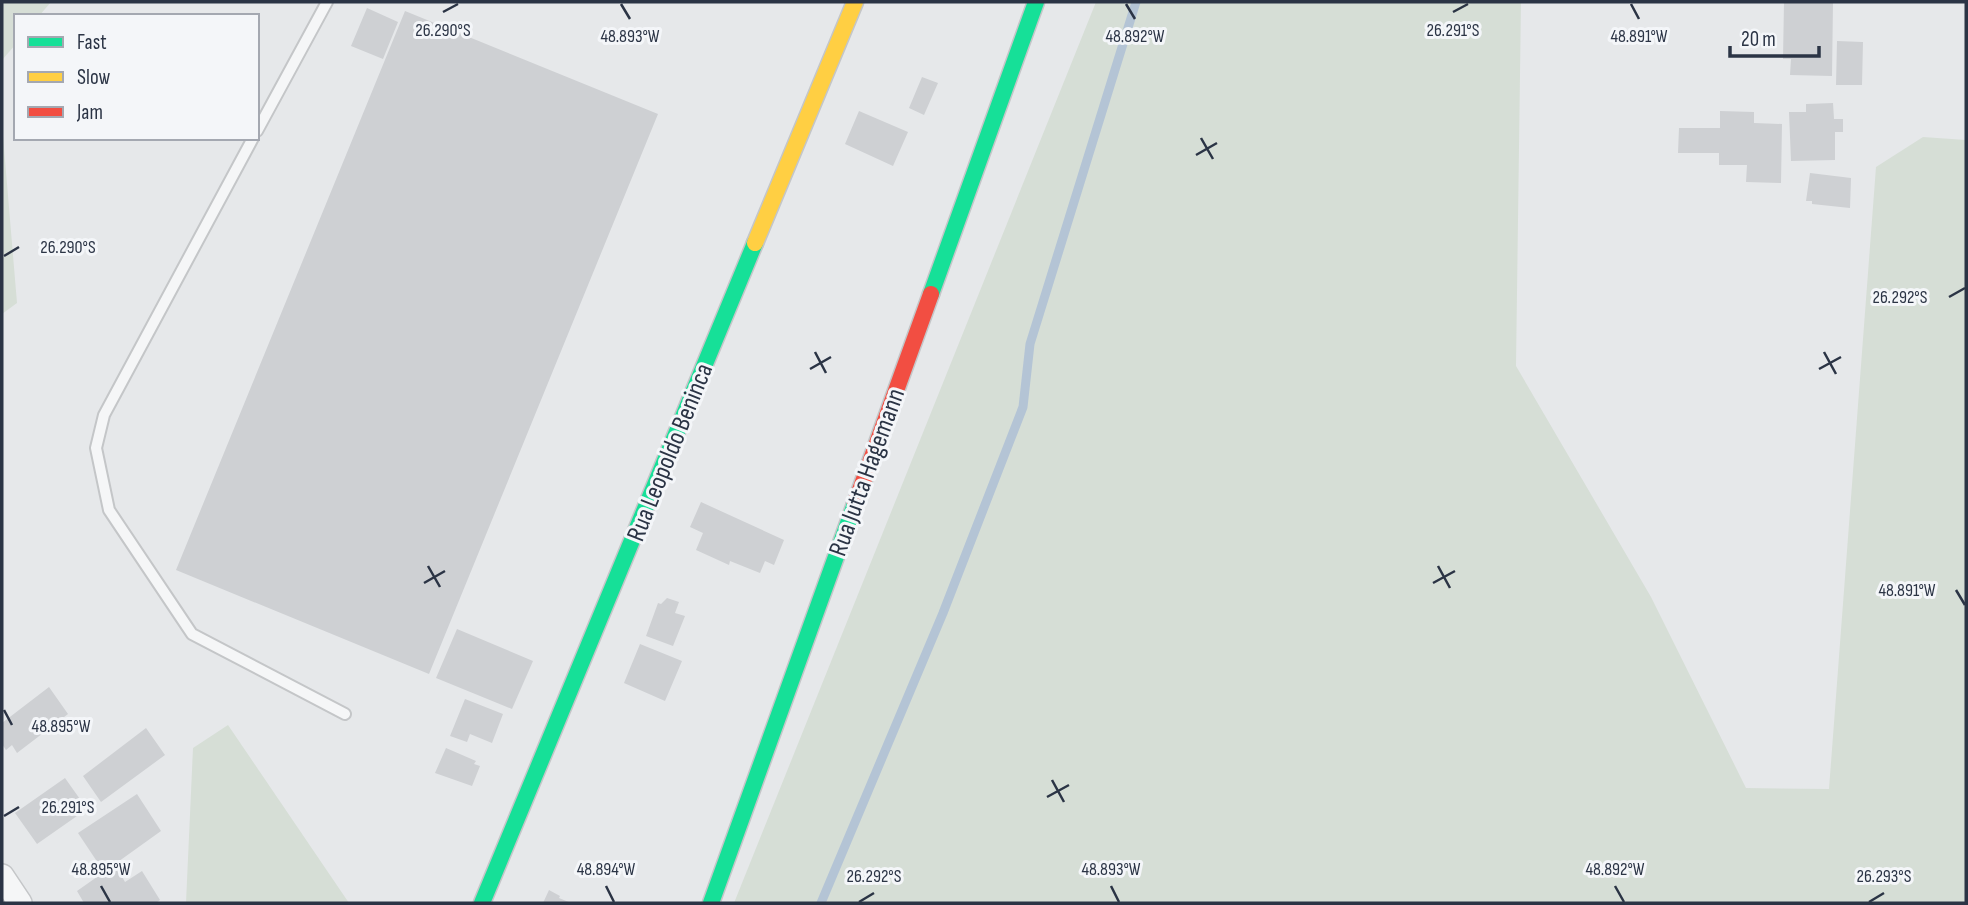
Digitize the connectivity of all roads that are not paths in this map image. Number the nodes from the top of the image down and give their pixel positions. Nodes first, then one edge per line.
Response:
1 (327, 2) edge
2 (855, 2) edge
3 (1016, 2) edge
4 (1035, 2) edge
5 (1022, 40) junction
6 (259, 127) edge
7 (252, 140) edge
8 (345, 714) dead end
9 (2, 876) edge
10 (20, 903) edge
11 (482, 903) edge
12 (710, 903) edge

1 - 6 lane
2 - 11 main road, Rua Leopoldo Beninca
3 - 5 main road, Rua Jutta Hagemann
4 - 5 main road, Rua Jutta Hagemann
5 - 12 main road, Rua Jutta Hagemann
7 - 8 lane
9 - 10 street

